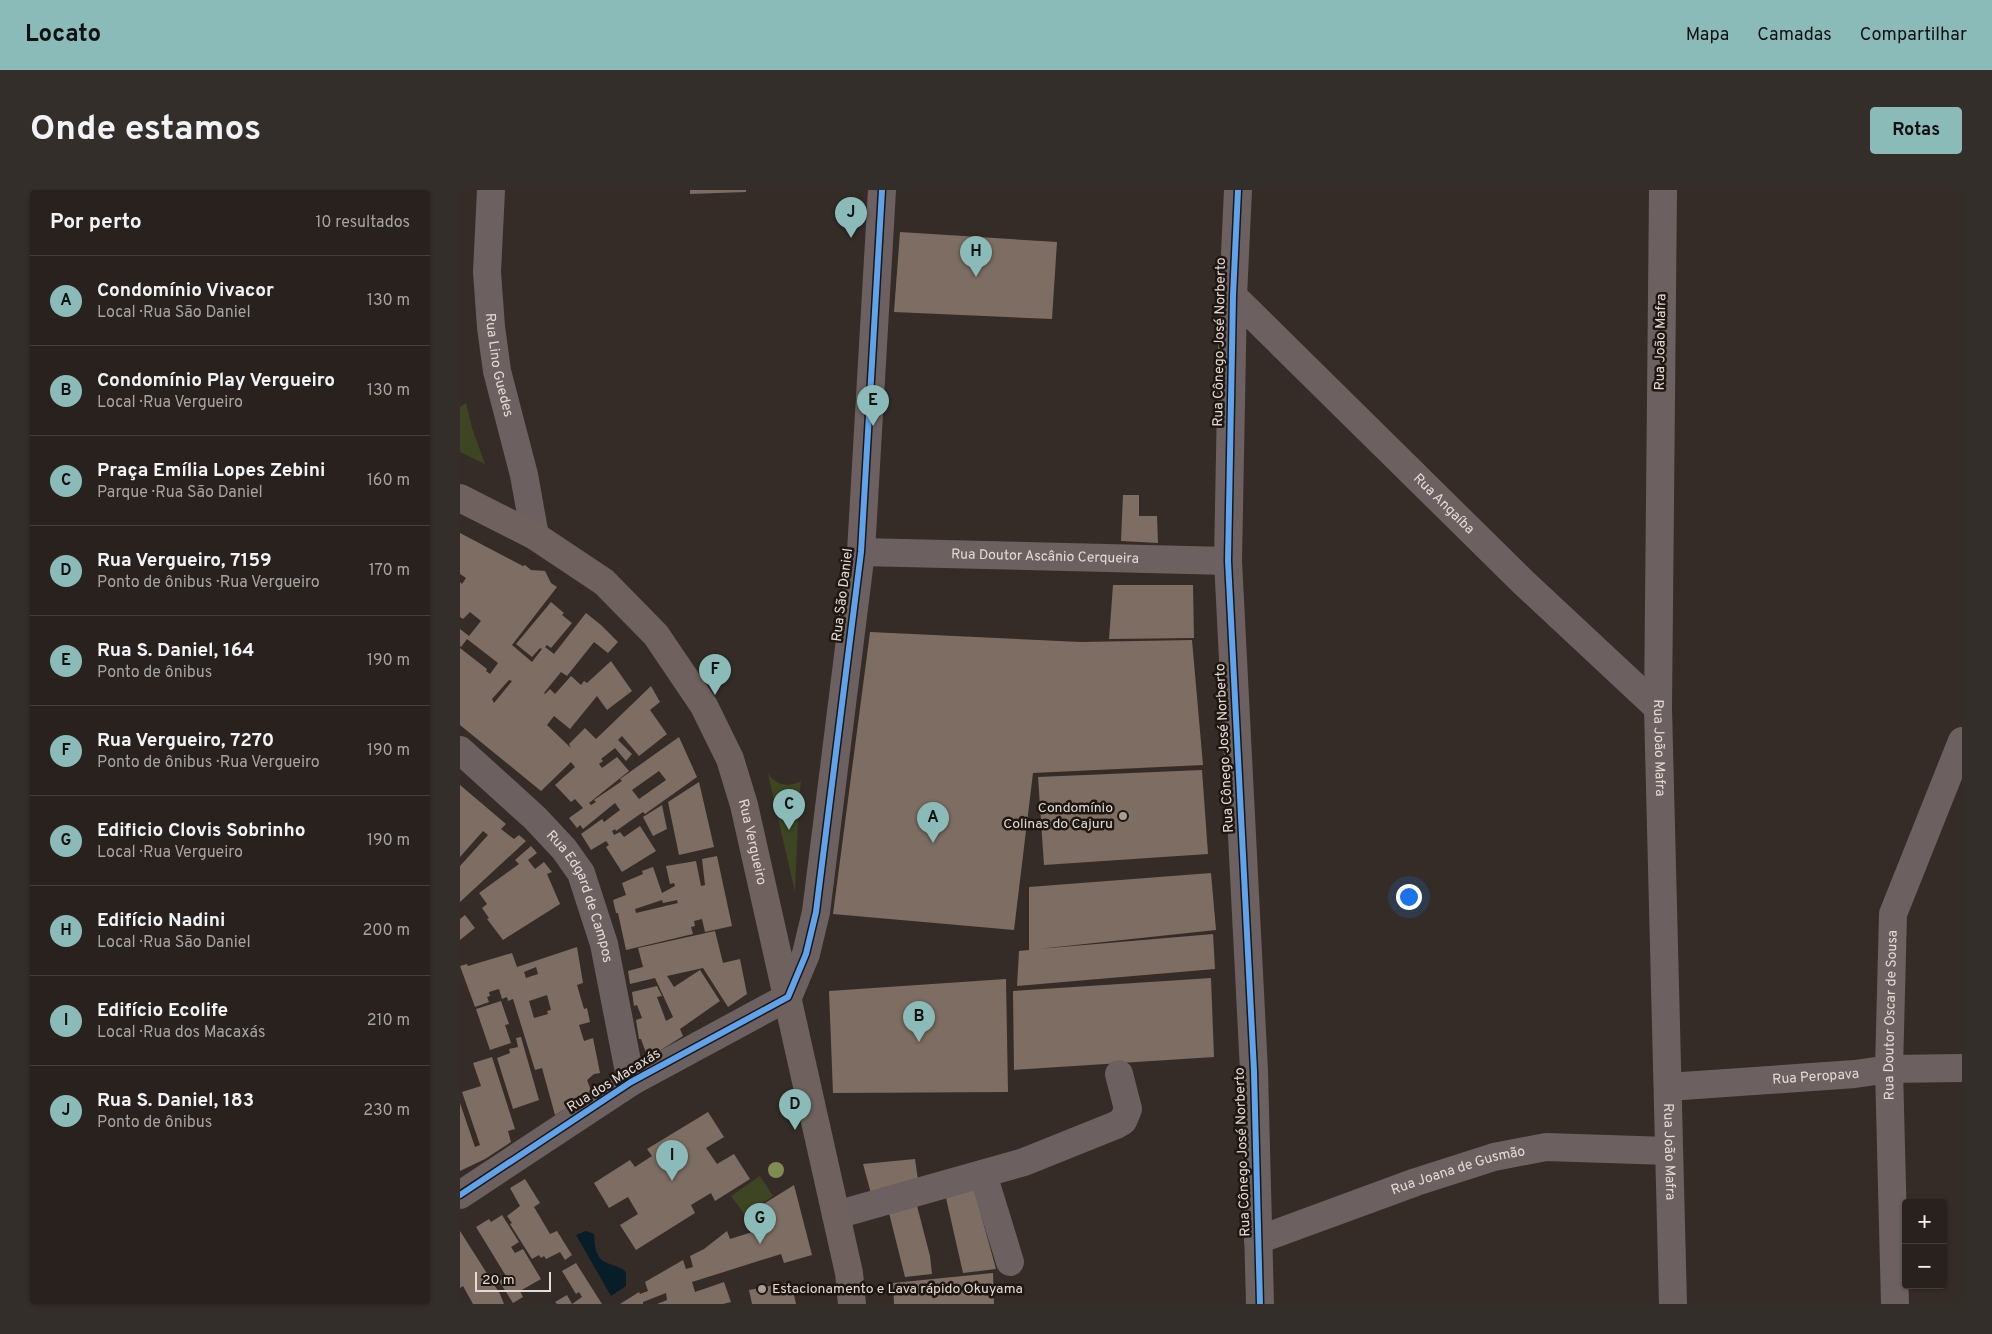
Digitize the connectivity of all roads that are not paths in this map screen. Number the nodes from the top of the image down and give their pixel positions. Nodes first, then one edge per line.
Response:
1 (491, 190) edge
2 (882, 190) edge
3 (1238, 190) edge
4 (1663, 190) edge
5 (1233, 296) junction
6 (460, 498) edge
7 (536, 536) junction
8 (861, 552) junction
9 (1228, 561) junction
10 (1658, 708) junction
11 (1962, 741) edge
12 (460, 750) edge
13 (788, 997) junction
14 (1962, 1068) edge
15 (1889, 1069) junction
16 (1119, 1074) dead end
17 (631, 1082) junction
18 (1668, 1087) junction
19 (1668, 1151) junction
20 (984, 1174) junction
21 (460, 1195) edge
22 (836, 1215) junction
23 (1258, 1240) junction
24 (1010, 1262) dead end
25 (852, 1304) edge
26 (1260, 1304) edge
27 (1673, 1304) edge
28 (1895, 1304) edge

1 - 7 street, Rua Lino Guedes
2 - 8 street, Rua São Daniel
3 - 5 street, Rua Cônego José Norberto
4 - 10 street, Rua João Mafra
5 - 9 street, Rua Cônego José Norberto
5 - 10 street, Rua Angaíba
6 - 7 main road, Rua Vergueiro
7 - 13 main road, Rua Vergueiro
8 - 9 street, Rua Doutor Ascânio Cerqueira
8 - 13 street, Rua São Daniel
9 - 23 street, Rua Cônego José Norberto
10 - 18 street, Rua João Mafra
11 - 15 street, Rua Doutor Oscar de Sousa
12 - 17 street, Rua Edgard de Campos
13 - 17 street, Rua dos Macaxás
13 - 22 main road, Rua Vergueiro
14 - 15 street, Rua Peropava
15 - 18 street, Rua Peropava
15 - 28 street, Rua Doutor Oscar de Sousa
16 - 20 street
17 - 21 street, Rua dos Macaxás
18 - 19 street, Rua João Mafra
19 - 23 street, Rua Joana de Gusmão
19 - 27 street, Rua João Mafra
20 - 22 street
20 - 24 street
22 - 25 main road, Rua Vergueiro
23 - 26 street, Rua Cônego José Norberto

